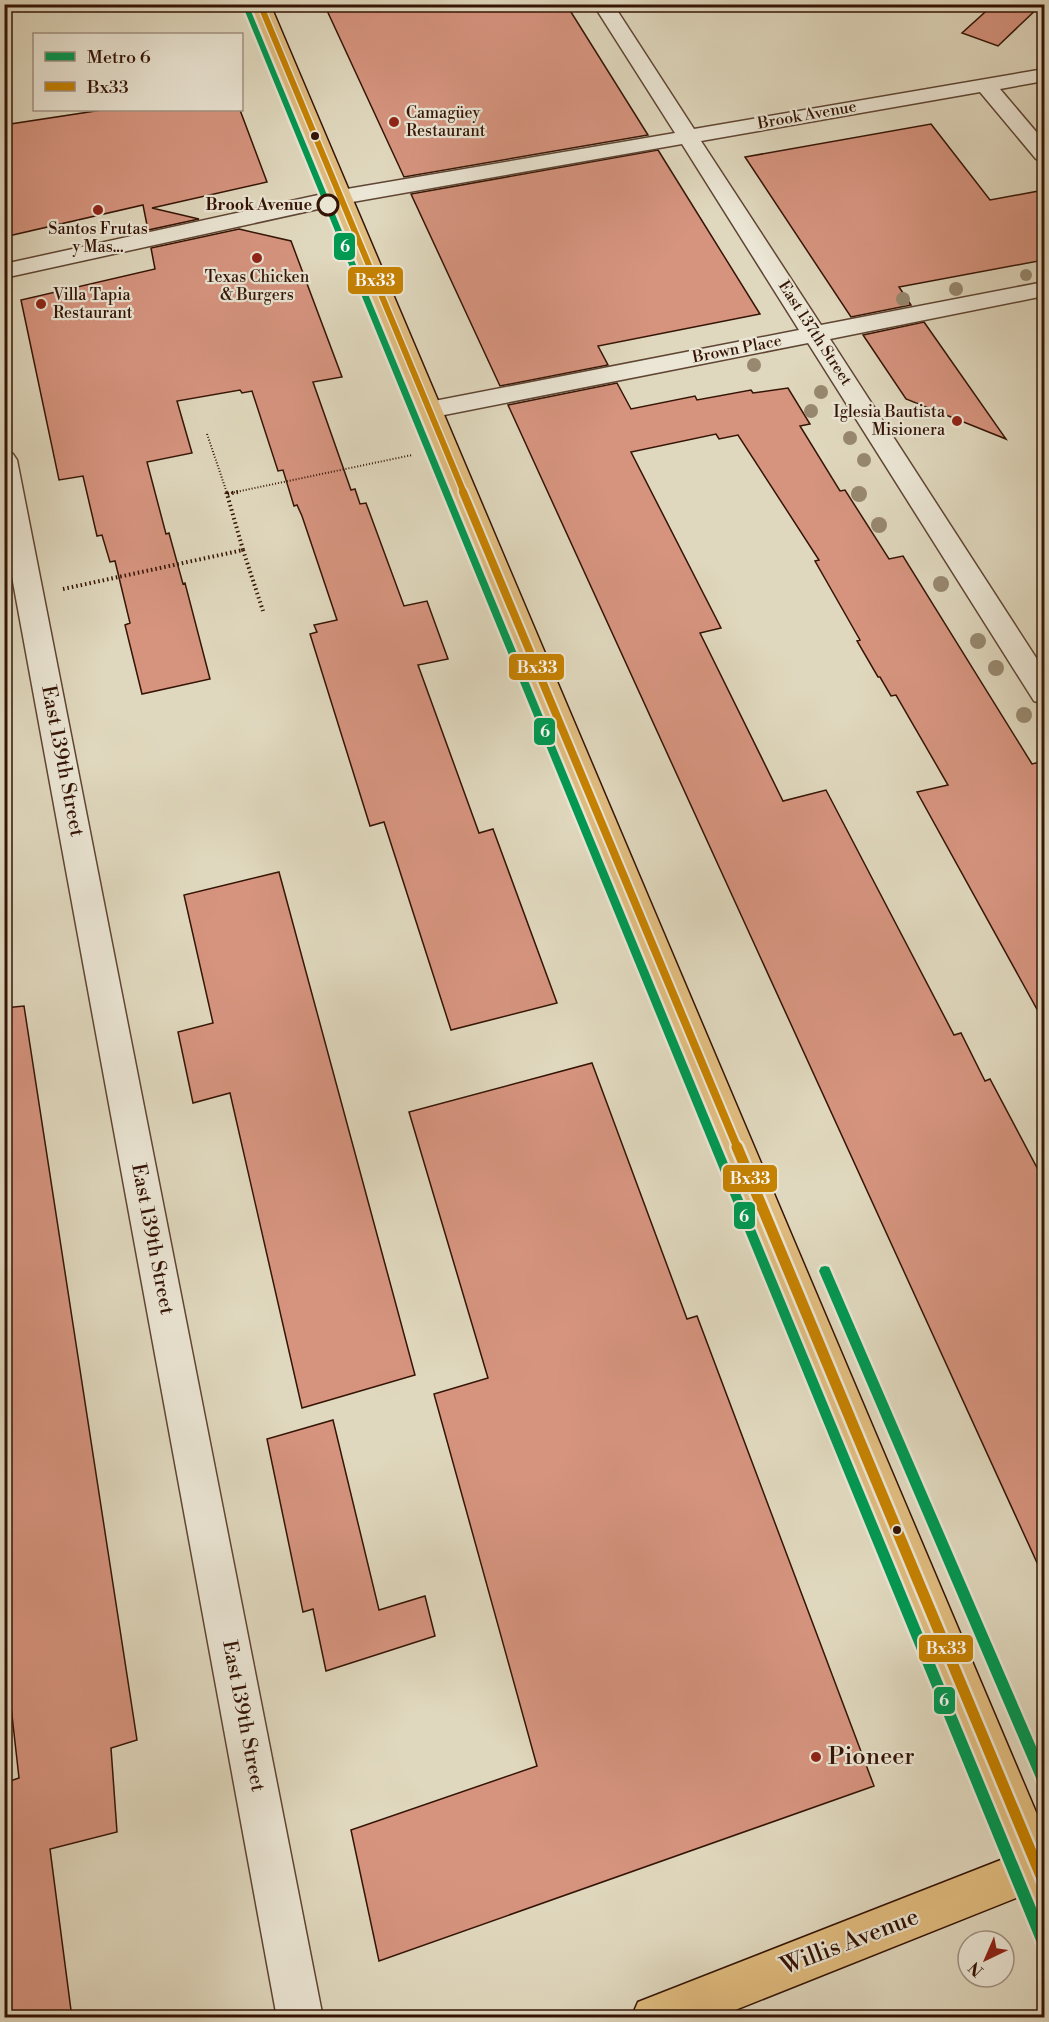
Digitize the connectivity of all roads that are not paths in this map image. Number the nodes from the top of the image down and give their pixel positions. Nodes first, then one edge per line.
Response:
1 (260, 4) edge
2 (603, 4) edge
3 (1044, 75) edge
4 (985, 85) junction
5 (689, 136) junction
6 (1044, 154) edge
7 (341, 197) junction
8 (4, 271) edge
9 (1044, 289) edge
10 (816, 334) junction
11 (429, 410) junction
12 (4, 460) edge
13 (1044, 693) edge
14 (1042, 1872) edge
15 (300, 2018) edge
16 (654, 2018) edge

1 - 7 main road
2 - 5 street, East 137th Street
3 - 4 street, Brook Avenue
4 - 5 street, Brook Avenue
4 - 6 street
5 - 7 street, Brook Avenue
5 - 10 street, East 137th Street
7 - 8 street, Brook Avenue
7 - 11 main road
9 - 10 street, Brown Place
10 - 11 street, Brown Place
10 - 13 street, East 137th Street
11 - 14 main road
12 - 15 street, East 139th Street
14 - 16 main road, Willis Avenue

